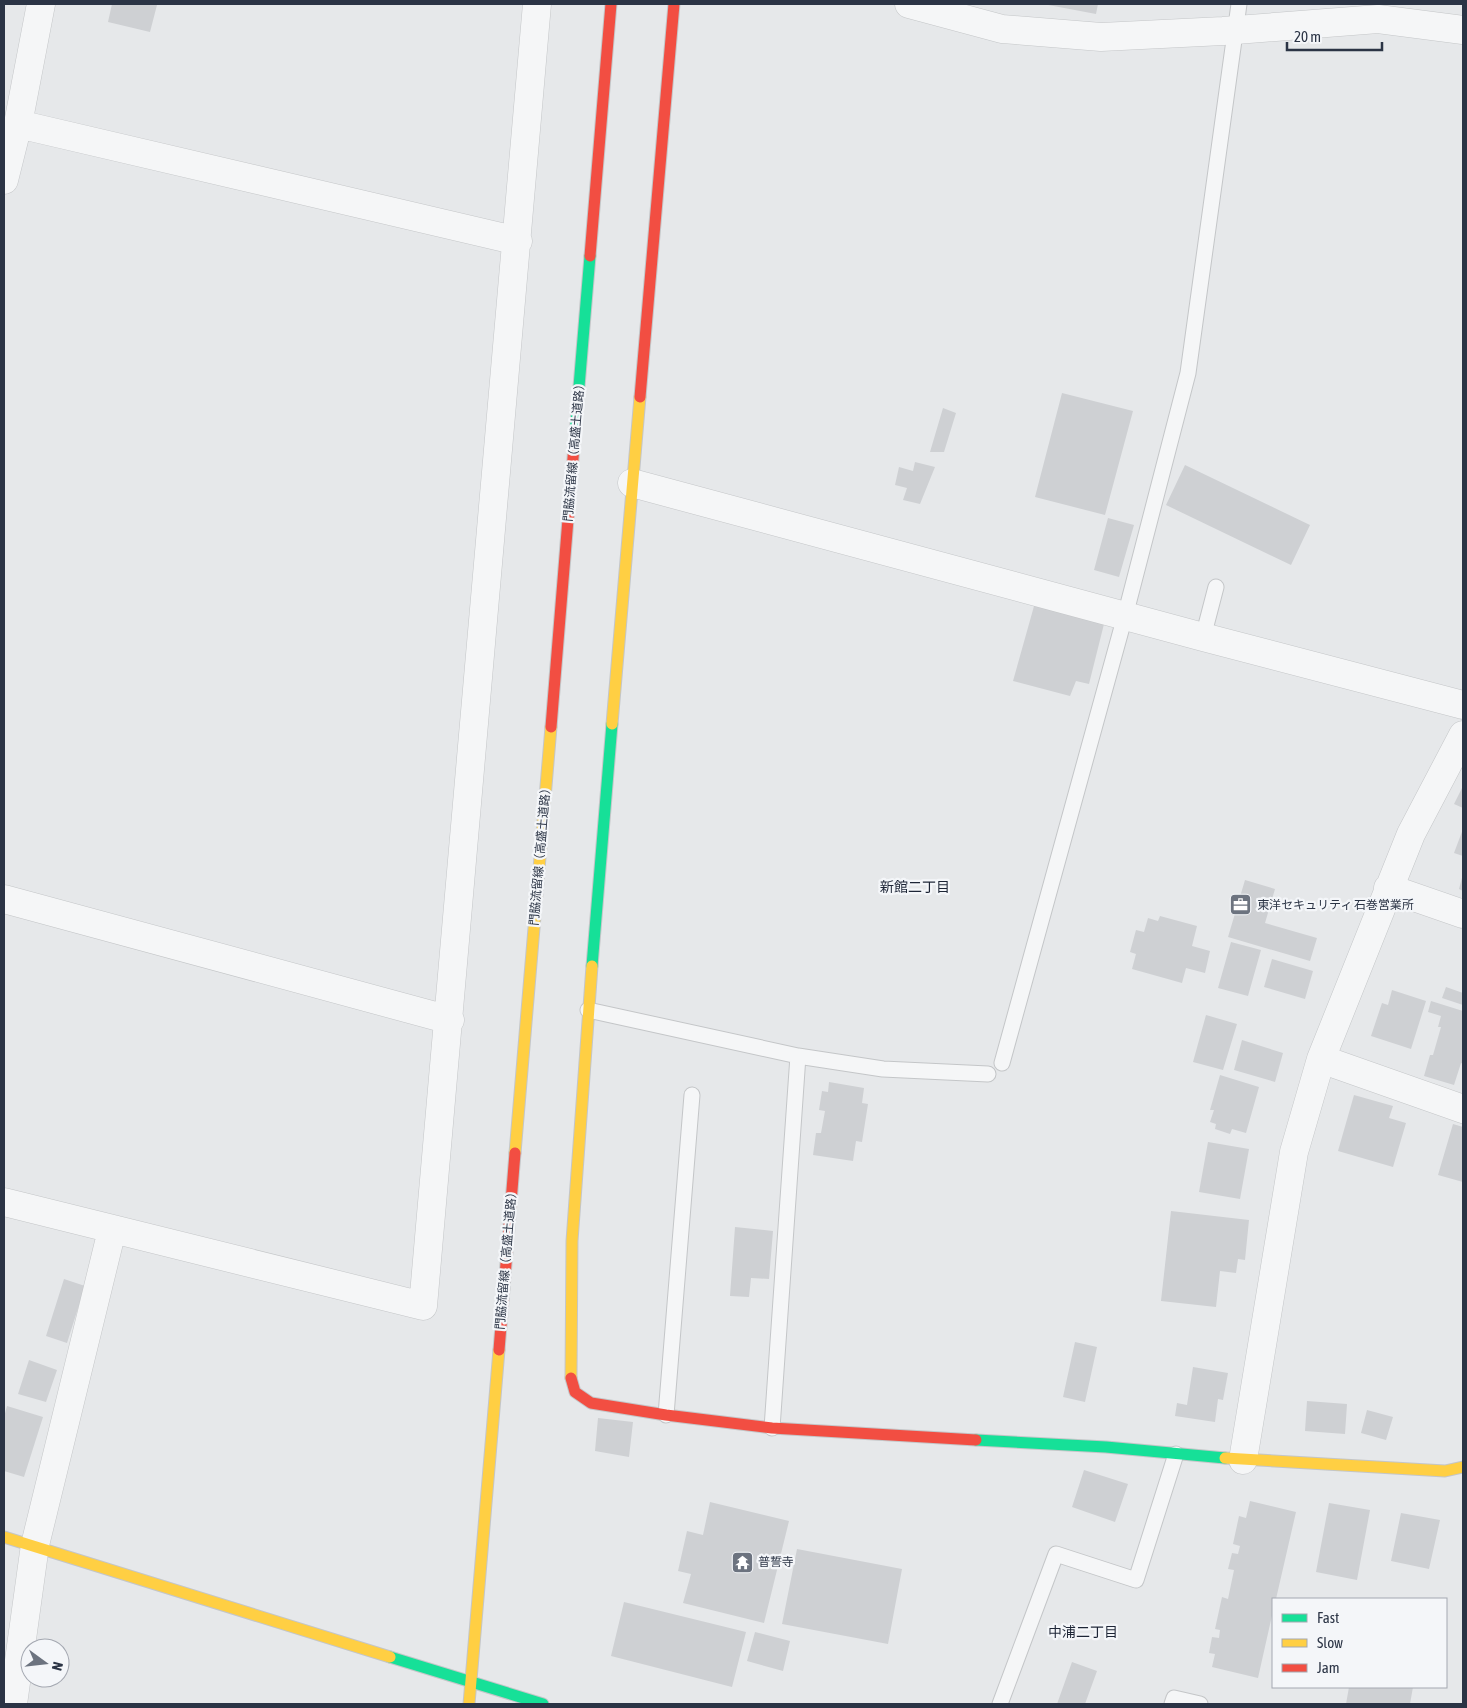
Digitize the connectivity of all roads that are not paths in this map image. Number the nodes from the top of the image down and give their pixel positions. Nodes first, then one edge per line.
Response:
1 (41, 4) edge
2 (537, 4) edge
3 (611, 4) edge
4 (674, 4) edge
5 (909, 4) edge
6 (1237, 17) edge
7 (1463, 30) edge
8 (18, 124) junction
9 (4, 180) edge
10 (518, 241) junction
11 (632, 483) junction
12 (1216, 587) dead end
13 (1125, 616) junction
14 (1203, 637) junction
15 (1463, 705) edge
16 (1463, 736) edge
17 (1388, 888) junction
18 (4, 899) edge
19 (1463, 914) edge
20 (588, 1010) junction
21 (450, 1020) junction
22 (798, 1056) junction
23 (1321, 1059) junction
24 (1002, 1063) dead end
25 (988, 1074) dead end
26 (692, 1095) dead end
27 (1463, 1109) edge
28 (4, 1202) edge
29 (112, 1230) junction
30 (666, 1416) junction
31 (772, 1428) junction
32 (1176, 1454) junction
33 (1243, 1460) junction
34 (1463, 1467) edge
35 (4, 1536) edge
36 (35, 1545) junction
37 (471, 1682) junction
38 (13, 1704) edge
39 (469, 1704) edge
40 (543, 1704) edge
41 (1000, 1704) edge
42 (1172, 1704) edge
43 (1200, 1704) edge

1 - 8 street
2 - 10 street
3 - 37 street, 門脇流留線（高盛土道路）
4 - 11 street
5 - 6 street
6 - 7 street
6 - 13 lane
8 - 9 street
8 - 10 street
10 - 21 street
11 - 13 street
11 - 20 street
12 - 14 lane
13 - 14 street
13 - 24 lane
14 - 15 street
16 - 17 street
17 - 19 street
17 - 23 street
18 - 21 street
20 - 22 lane
20 - 30 street
21 - 29 street
22 - 25 lane
22 - 31 lane
23 - 27 street
23 - 33 street
26 - 30 lane
28 - 29 street
29 - 36 street
30 - 31 street
31 - 32 street
32 - 33 street
32 - 41 lane
33 - 34 street
35 - 36 street
36 - 37 street
36 - 38 street
37 - 39 street, 門脇流留線（高盛土道路）
37 - 40 street
42 - 43 lane

